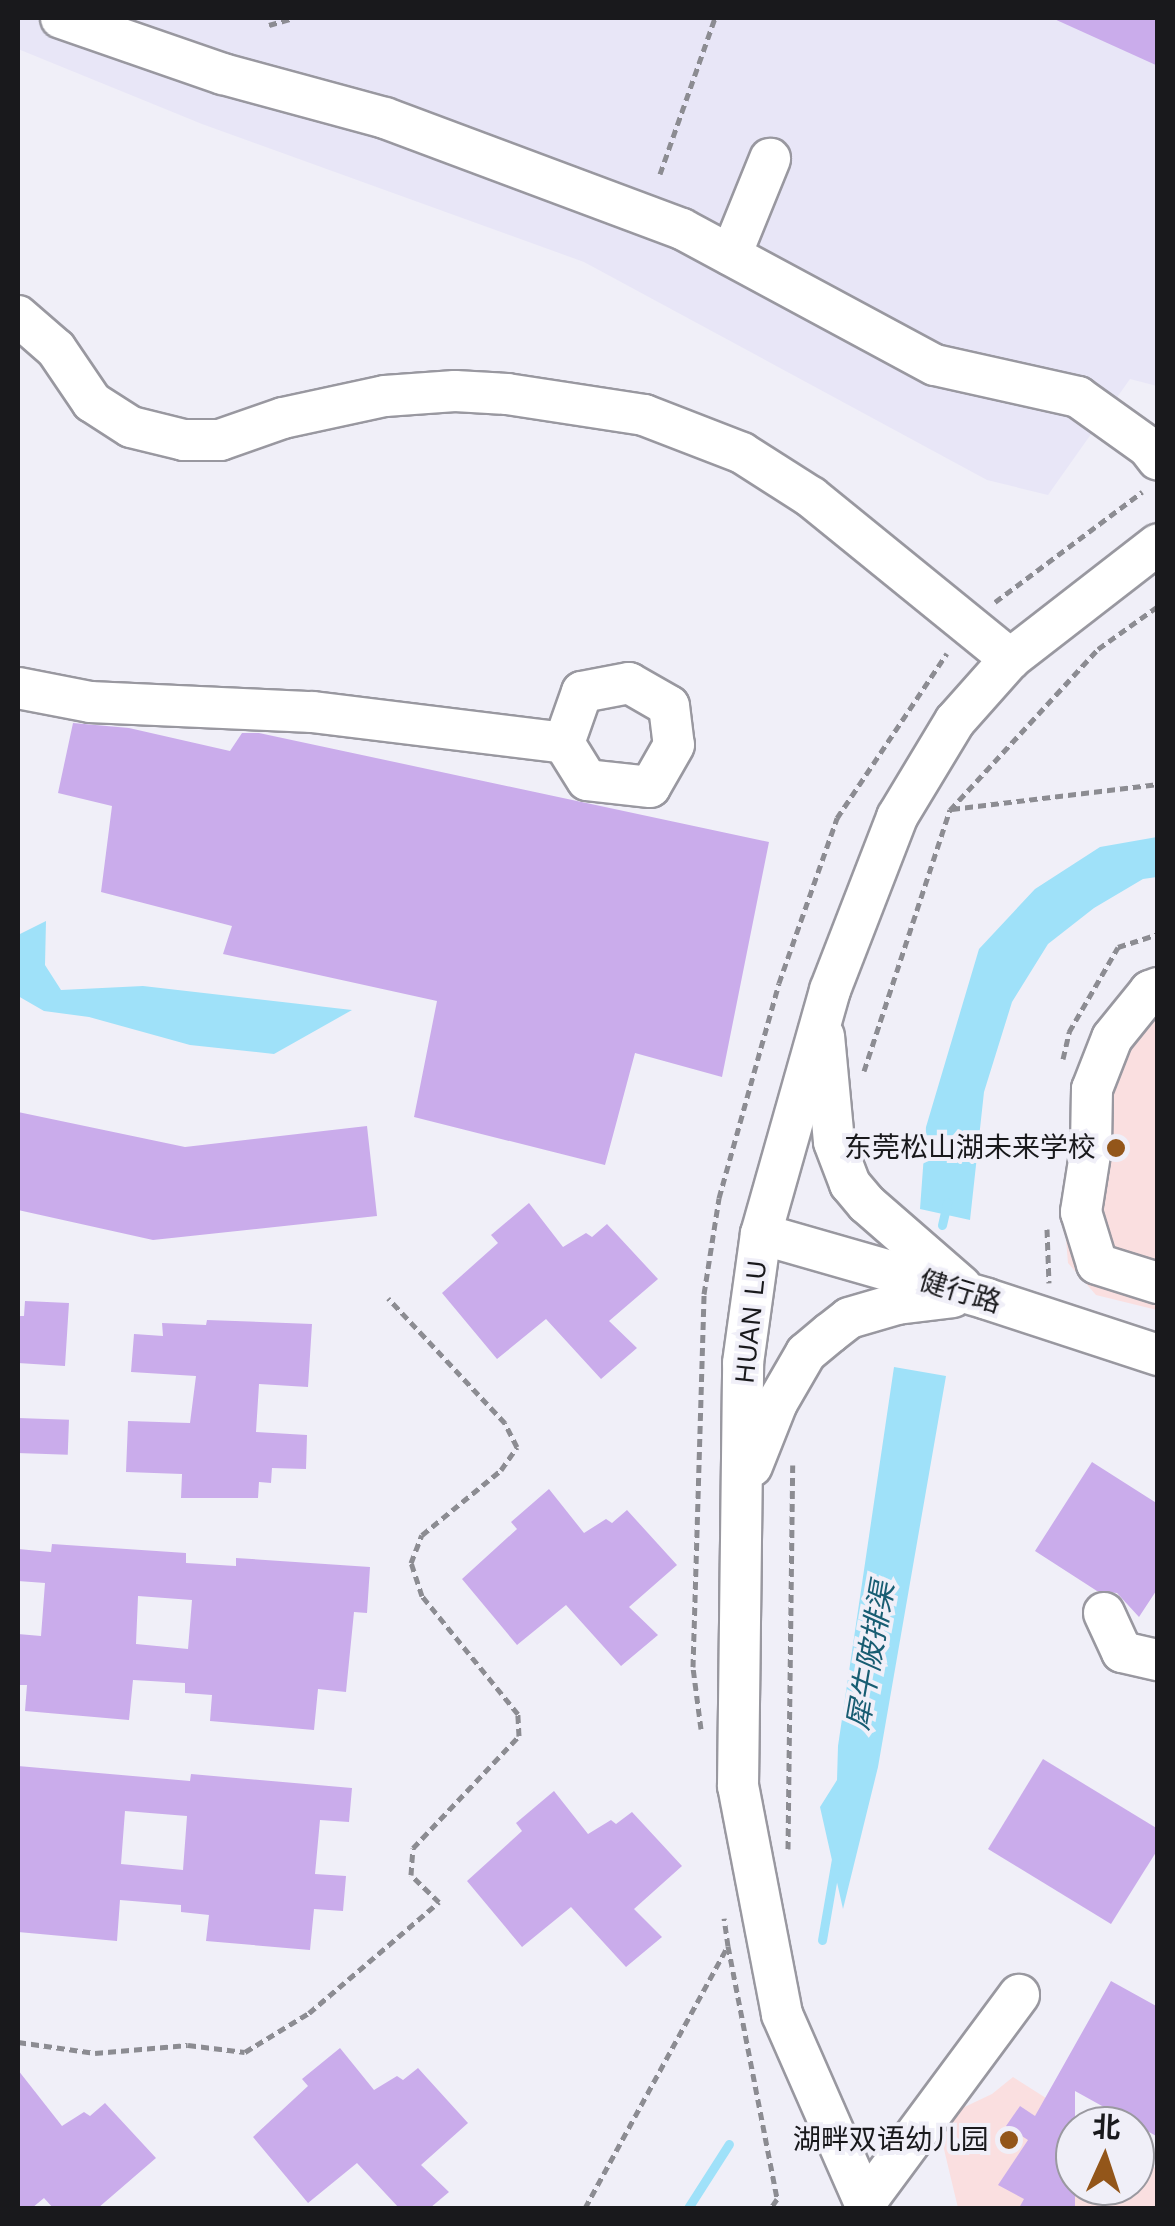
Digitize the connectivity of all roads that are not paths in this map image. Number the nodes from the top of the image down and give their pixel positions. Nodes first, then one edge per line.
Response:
1 (61, 18) edge
2 (770, 159) dead end
3 (732, 254) junction
4 (18, 316) edge
5 (1158, 460) edge
6 (1158, 544) edge
7 (1010, 660) junction
8 (18, 688) edge
9 (564, 743) dead end
10 (1158, 988) edge
11 (821, 1022) junction
12 (761, 1234) junction
13 (1158, 1283) edge
14 (972, 1295) junction
15 (1158, 1355) edge
16 (743, 1488) junction
17 (1104, 1613) dead end
18 (1158, 1660) edge
19 (1019, 1995) dead end
20 (866, 2206) edge

1 - 3 street
2 - 3 street
3 - 5 street
4 - 7 street
6 - 7 street, HUAN LU
7 - 11 street, HUAN LU
8 - 9 street
10 - 13 street
11 - 12 street, HUAN LU
11 - 14 street
12 - 14 street, 健行路
12 - 16 street, HUAN LU
14 - 15 street, 健行路
14 - 16 street
16 - 20 street, HUAN LU
17 - 18 street
19 - 20 street

